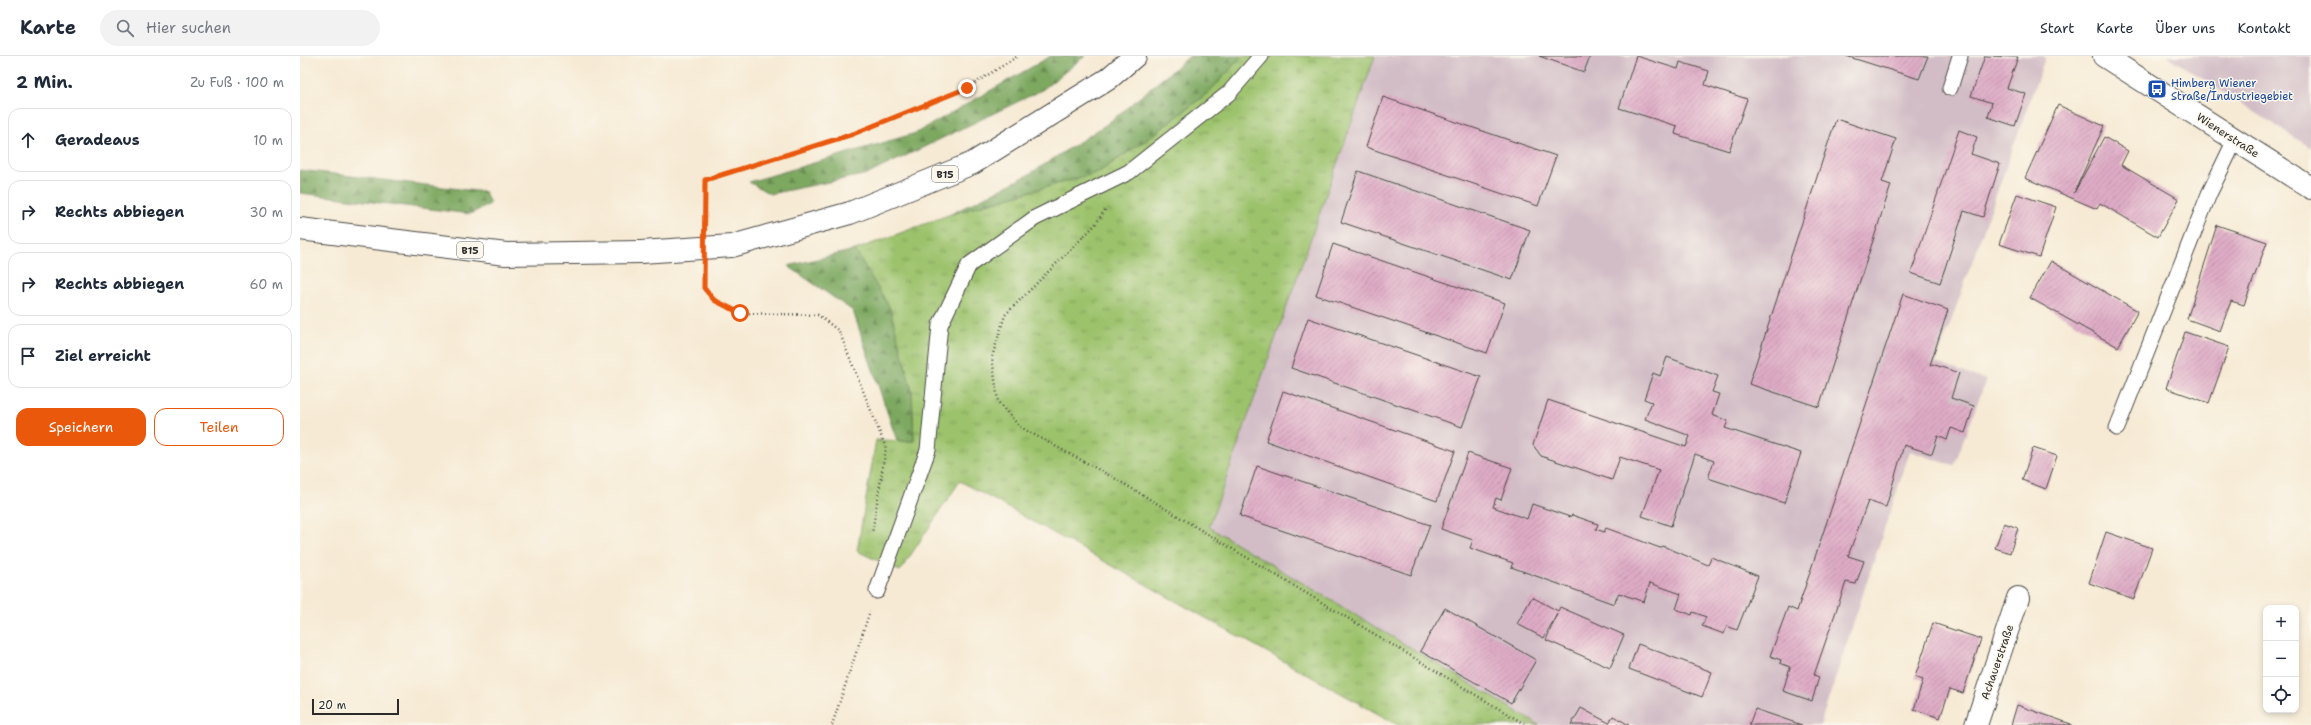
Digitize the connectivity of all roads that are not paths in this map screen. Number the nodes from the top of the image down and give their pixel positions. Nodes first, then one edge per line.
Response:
1 (1135, 56) edge
2 (1261, 56) edge
3 (1960, 56) edge
4 (2104, 56) edge
5 (1950, 88) dead end
6 (2235, 140) junction
7 (2311, 188) edge
8 (300, 229) edge
9 (2117, 428) dead end
10 (877, 591) road end
11 (2018, 598) dead end
12 (1976, 725) edge

1 - 8 main road, B15, bridge
2 - 10 lane
3 - 5 lane
4 - 6 main road, Wienerstraße
6 - 7 main road, Wienerstraße
6 - 9 lane
11 - 12 main road, Achauerstraße

